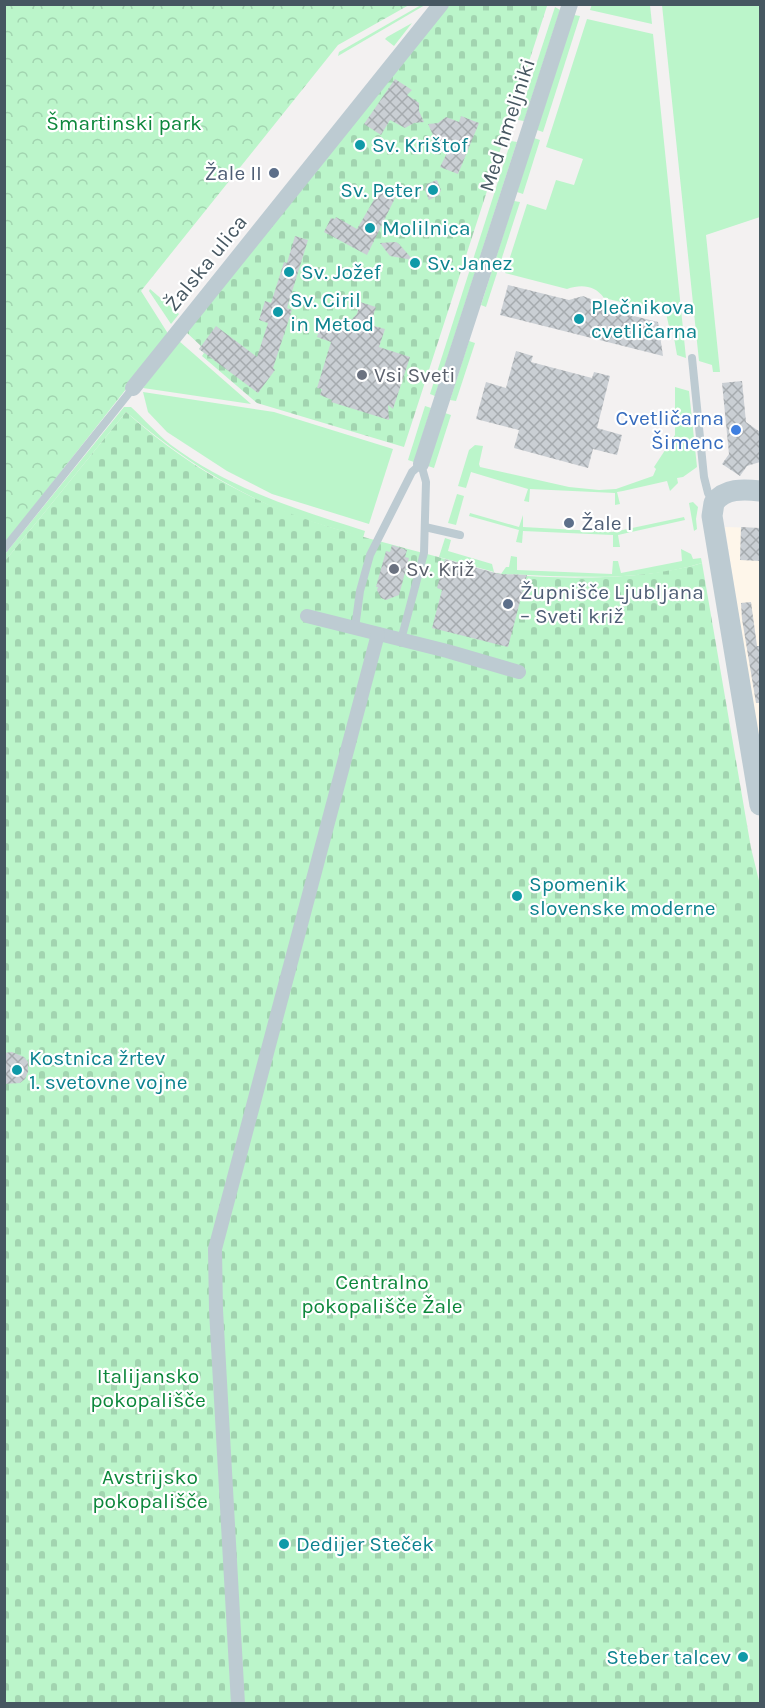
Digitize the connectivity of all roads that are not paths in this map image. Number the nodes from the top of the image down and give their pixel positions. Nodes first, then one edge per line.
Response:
1 (441, 4) edge
2 (570, 4) edge
3 (692, 358) dead end
4 (133, 388) joint
5 (421, 464) junction
6 (760, 491) edge
7 (714, 503) junction
8 (425, 527) junction
9 (460, 535) dead end
10 (4, 549) edge
11 (308, 616) dead end
12 (355, 628) junction
13 (378, 633) junction
14 (401, 640) junction
15 (519, 672) dead end
16 (760, 805) edge
17 (238, 1704) edge

1 - 4 street, Žalska ulica
2 - 5 street, Med hmeljniki
3 - 7 lane
4 - 10 lane, Žalska ulica
5 - 8 lane, Med hmeljniki
5 - 12 lane, Med hmeljniki
6 - 7 street
7 - 16 street
8 - 9 lane
8 - 14 lane, Med hmeljniki
11 - 12 street
12 - 13 street
13 - 14 street
13 - 17 street
14 - 15 street

